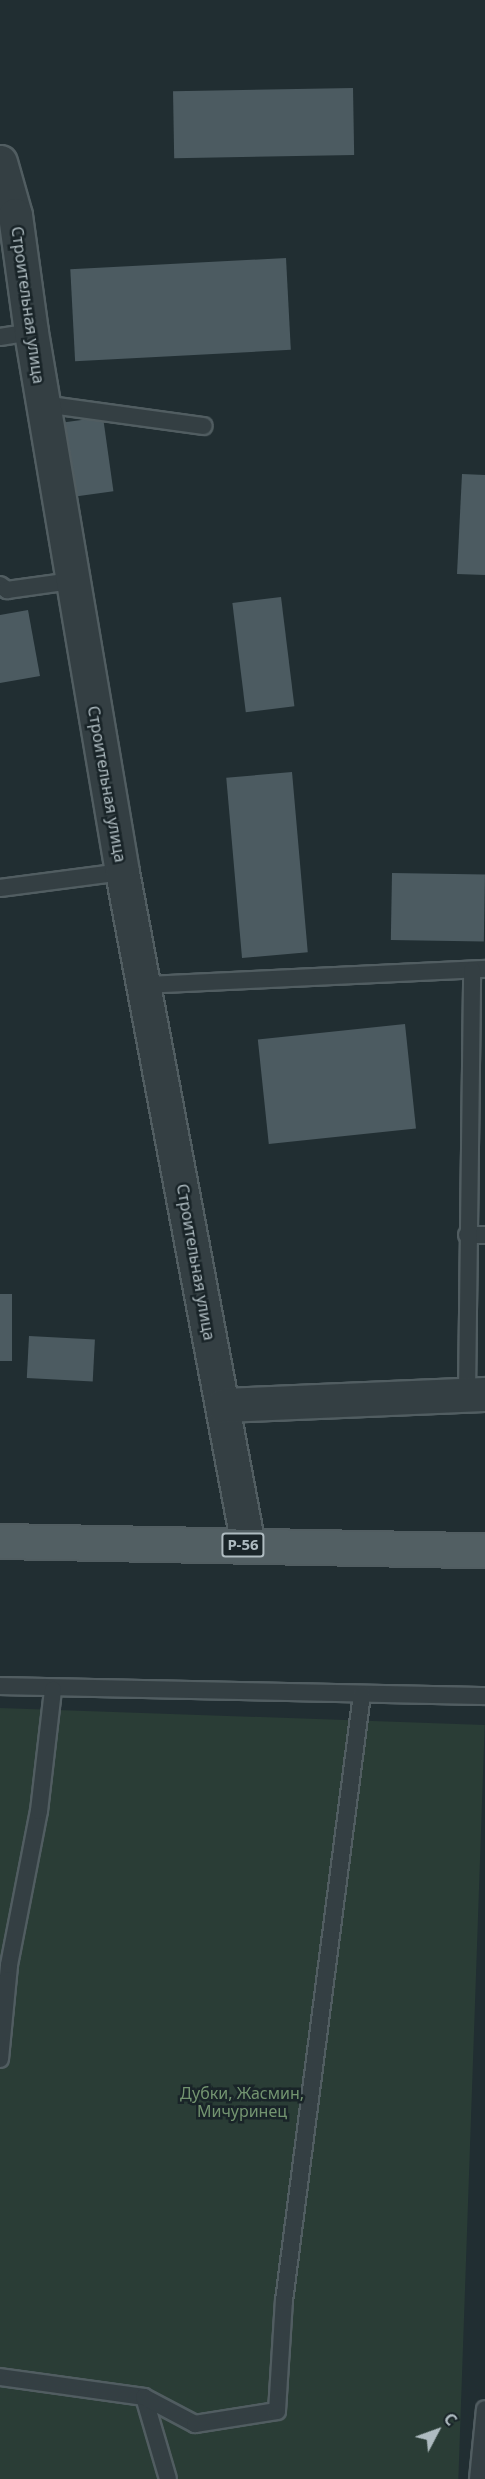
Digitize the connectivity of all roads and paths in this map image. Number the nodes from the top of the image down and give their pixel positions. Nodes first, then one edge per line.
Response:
1 (0, 162) edge
2 (8, 216) edge
3 (15, 334) edge
4 (43, 404) junction
5 (202, 426) dead end
6 (72, 581) junction
7 (0, 585) edge
8 (122, 872) junction
9 (0, 888) edge
10 (478, 970) edge
11 (145, 985) junction
12 (467, 1234) junction
13 (485, 1235) edge
14 (476, 1394) edge
15 (223, 1405) junction
16 (0, 1541) edge
17 (248, 1545) junction
18 (485, 1550) edge
19 (0, 1686) edge
20 (53, 1690) junction
21 (362, 1694) junction
22 (485, 1696) edge
23 (0, 2059) edge
24 (0, 2377) edge
25 (144, 2397) junction
26 (485, 2409) edge
27 (168, 2479) edge
28 (478, 2479) edge

1 - 2 street, Строительная улица
2 - 3 street, Строительная улица
3 - 4 street, Строительная улица
4 - 5 lane
4 - 6 street, Строительная улица
6 - 7 lane
6 - 8 street, Строительная улица
8 - 9 lane
8 - 11 street, Строительная улица
10 - 11 lane
10 - 12 lane
11 - 15 street, Строительная улица
12 - 13 lane
12 - 14 lane
14 - 15 street
15 - 17 street, Строительная улица
16 - 17 main road, Р-56
17 - 18 main road, Р-56
19 - 20 lane
20 - 21 lane
20 - 23 lane
21 - 22 lane
21 - 25 lane
24 - 25 lane
25 - 27 lane
26 - 28 lane

